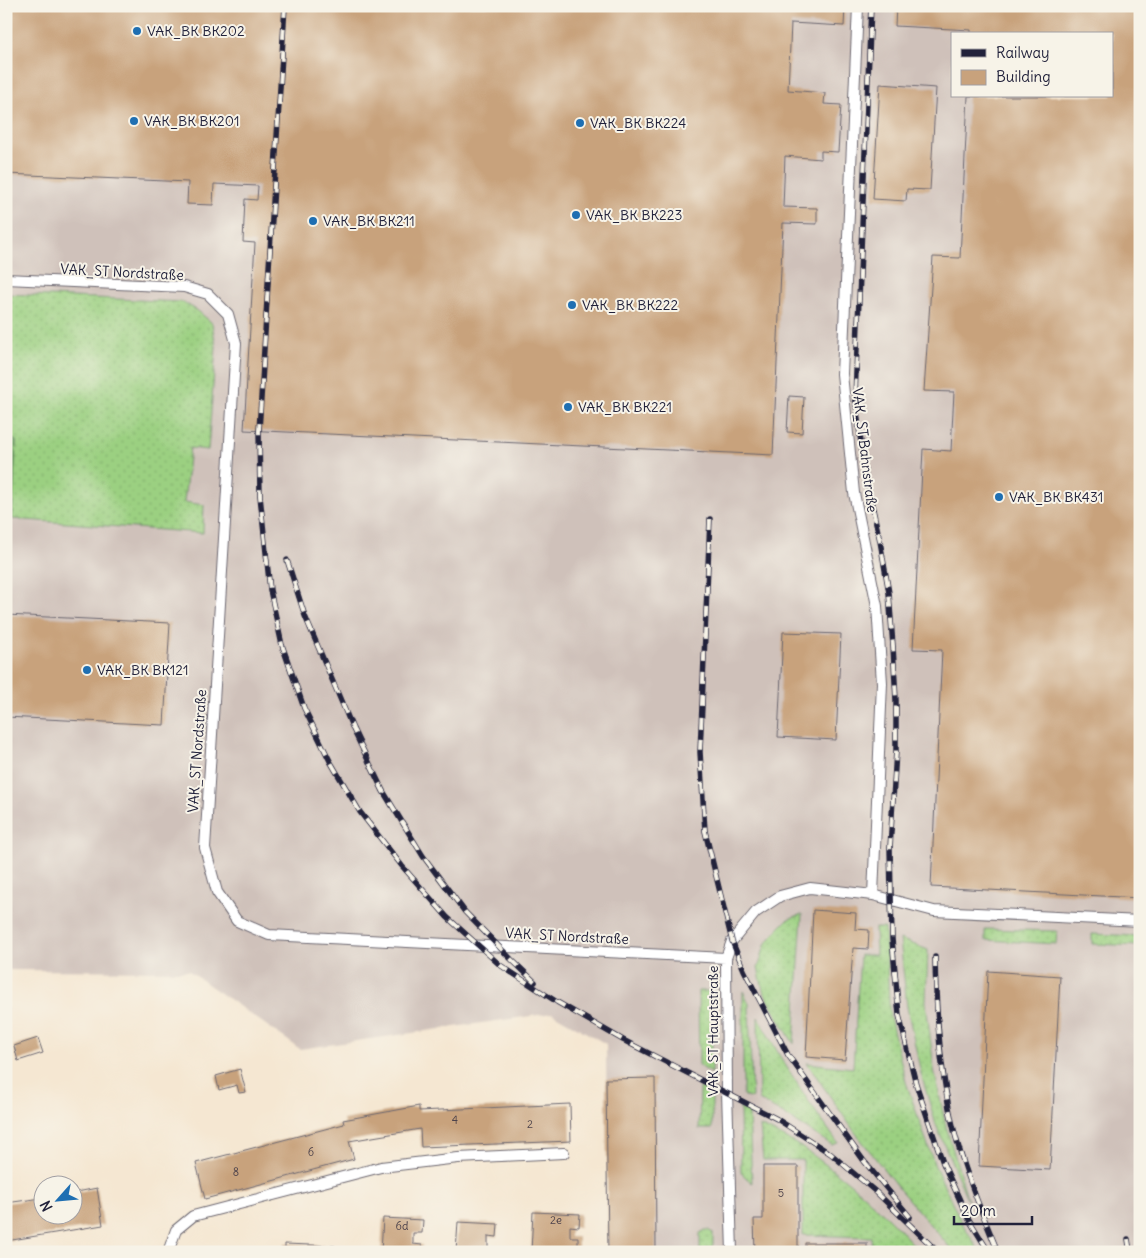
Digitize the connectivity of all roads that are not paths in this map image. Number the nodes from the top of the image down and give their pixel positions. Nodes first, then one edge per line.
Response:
1 (858, 6) edge
2 (6, 279) edge
3 (873, 895) junction
4 (1140, 921) edge
5 (726, 958) junction
6 (564, 1153) dead end
7 (168, 1252) edge
8 (732, 1252) edge

1 - 3 lane, VAK_ST Bahnstraße
2 - 5 lane, VAK_ST Nordstraße
3 - 4 lane, VAK_ST Hauptstraße
3 - 5 lane, VAK_ST Hauptstraße
5 - 8 lane, VAK_ST Hauptstraße
6 - 7 lane

